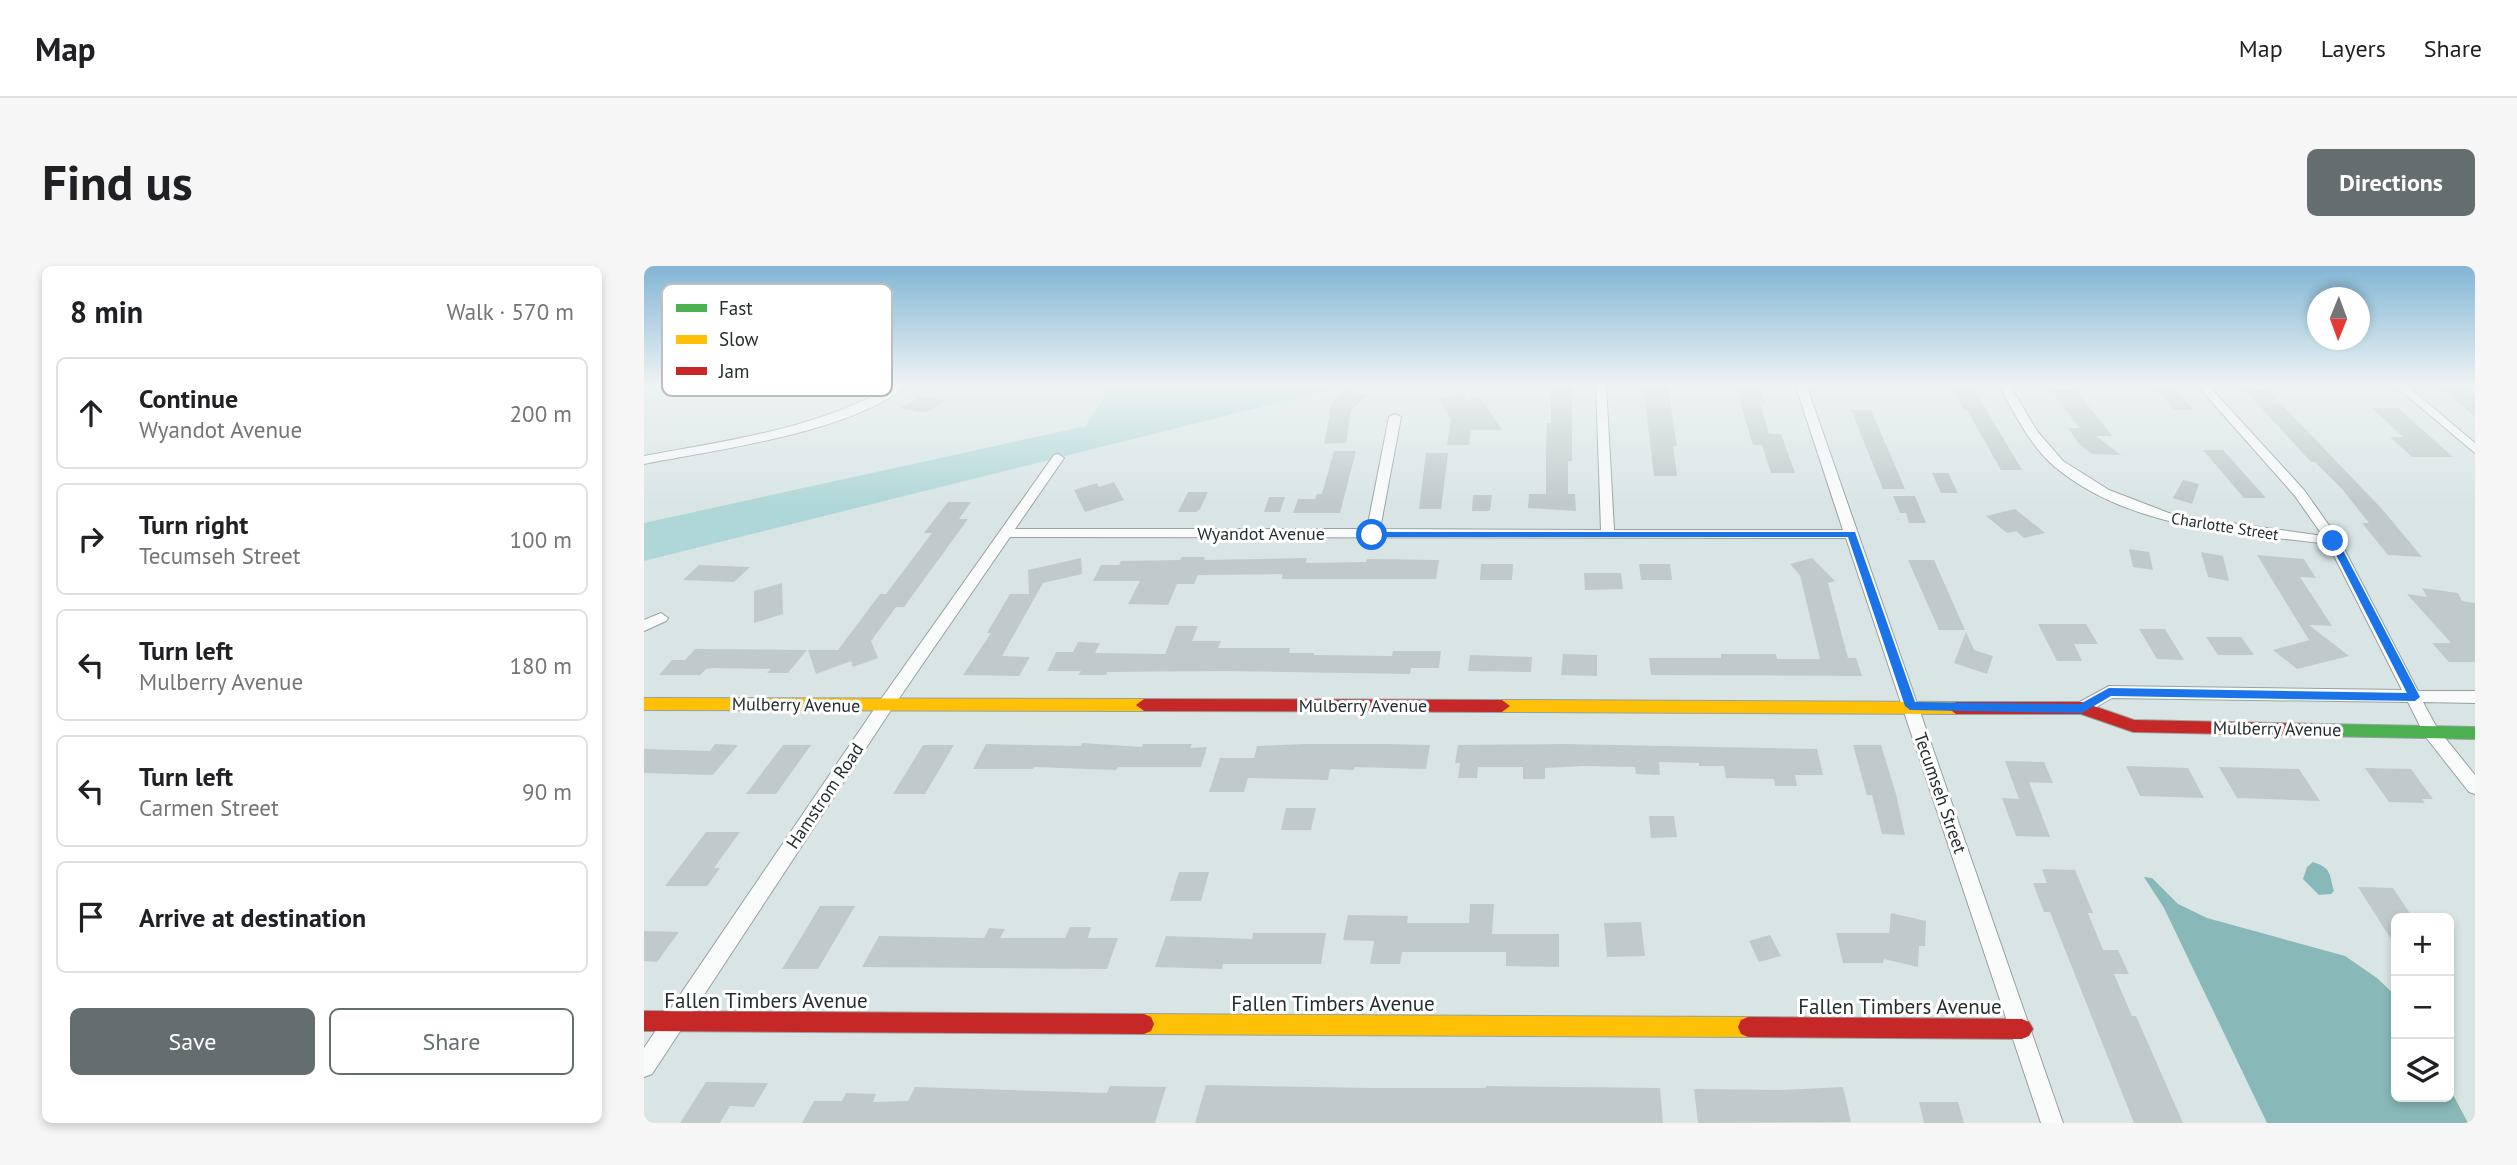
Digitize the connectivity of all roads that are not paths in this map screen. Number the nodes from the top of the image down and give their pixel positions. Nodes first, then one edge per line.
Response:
1 (813, 424) edge
2 (1394, 424) edge
3 (1603, 424) edge
4 (1814, 424) edge
5 (2027, 424) edge
6 (2238, 424) edge
7 (2445, 424) edge
8 (2475, 449) edge
9 (1058, 458) dead end
10 (644, 460) edge
11 (1007, 533) junction
12 (1608, 534) junction
13 (1852, 534) junction
14 (1372, 535) junction
15 (2333, 541) junction
16 (661, 618) dead end
17 (644, 626) edge
18 (2415, 697) junction
19 (2475, 697) edge
20 (644, 704) edge
21 (885, 706) junction
22 (1910, 706) junction
23 (2082, 708) junction
24 (2431, 732) junction
25 (2475, 733) edge
26 (2475, 787) edge
27 (644, 1021) edge
28 (674, 1022) junction
29 (2022, 1029) junction
30 (644, 1068) edge
31 (2052, 1123) edge

1 - 10 street
2 - 14 street
3 - 12 street
4 - 13 street, Tecumseh Street
5 - 15 street, Charlotte Street
6 - 15 street
7 - 8 street
9 - 11 street, Hamstrom Road
11 - 14 street, Wyandot Avenue
11 - 21 street, Hamstrom Road
12 - 13 street, Wyandot Avenue
12 - 14 street, Wyandot Avenue
13 - 22 street, Tecumseh Street
15 - 18 street
16 - 17 street
18 - 19 street, Mulberry Avenue
18 - 23 street, Mulberry Avenue
18 - 24 street
20 - 21 street, Mulberry Avenue
21 - 22 street, Mulberry Avenue
21 - 28 street, Hamstrom Road
22 - 23 street, Mulberry Avenue
22 - 29 street, Tecumseh Street
23 - 24 street, Mulberry Avenue
24 - 25 street, Mulberry Avenue
24 - 26 street
27 - 28 street, Fallen Timbers Avenue
28 - 29 street, Fallen Timbers Avenue
28 - 30 street, Hamstrom Road
29 - 31 street, Tecumseh Street

